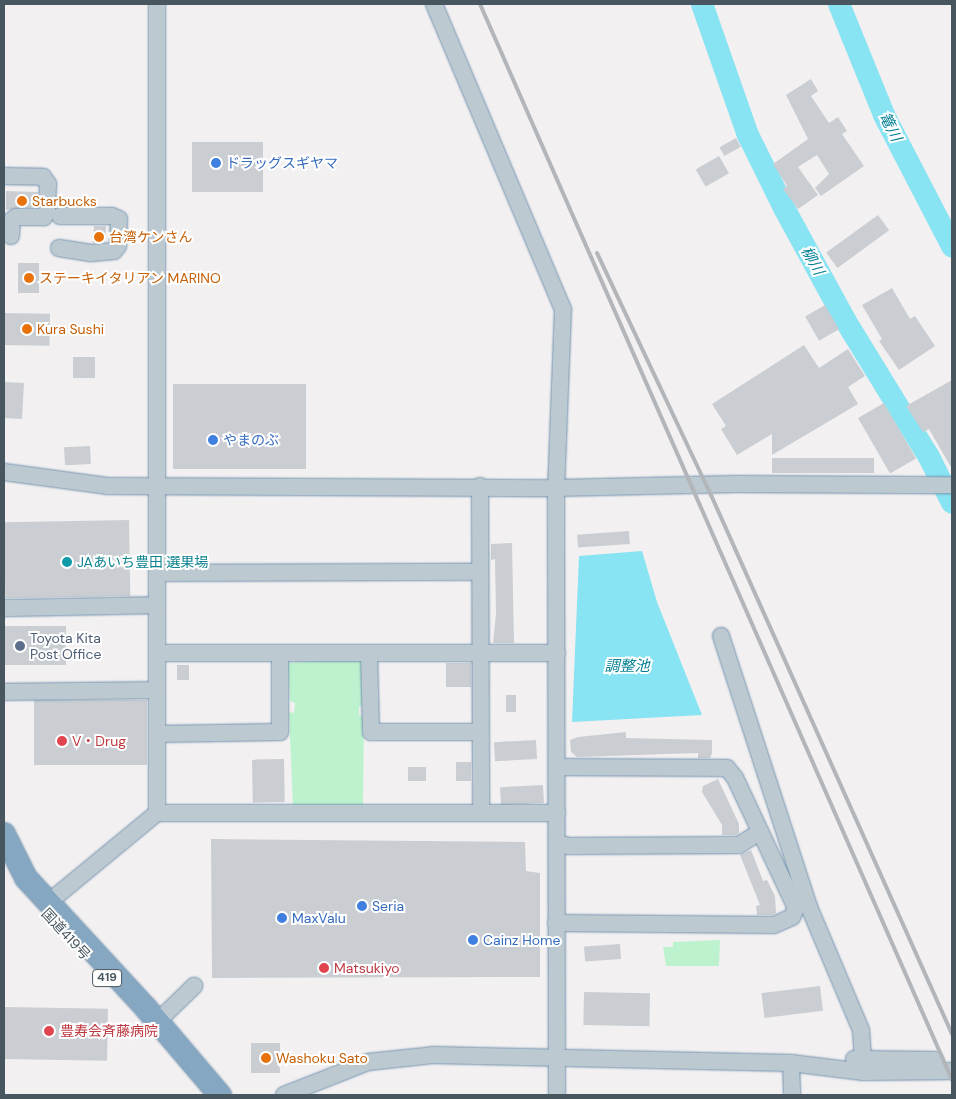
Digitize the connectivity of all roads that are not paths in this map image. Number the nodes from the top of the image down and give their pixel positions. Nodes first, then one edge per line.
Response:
1 (157, 4) edge
2 (434, 4) edge
3 (4, 176) edge
4 (60, 216) dead end
5 (11, 236) dead end
6 (59, 248) dead end
7 (4, 472) edge
8 (155, 486) junction
9 (480, 486) junction
10 (952, 486) edge
11 (556, 488) junction
12 (480, 572) junction
13 (158, 573) junction
14 (158, 606) junction
15 (4, 608) edge
16 (721, 636) dead end
17 (158, 653) junction
18 (480, 653) junction
19 (557, 653) junction
20 (280, 654) junction
21 (369, 654) junction
22 (158, 690) junction
23 (4, 692) edge
24 (479, 732) junction
25 (157, 734) junction
26 (557, 767) junction
27 (157, 812) junction
28 (481, 813) junction
29 (557, 813) junction
30 (760, 832) junction
31 (4, 834) edge
32 (557, 843) junction
33 (4, 860) edge
34 (49, 902) junction
35 (556, 923) junction
36 (194, 986) dead end
37 (157, 1022) junction
38 (557, 1060) junction
39 (863, 1060) junction
40 (952, 1060) edge
41 (791, 1063) junction
42 (823, 1065) junction
43 (952, 1071) edge
44 (210, 1095) edge
45 (220, 1095) edge
46 (284, 1095) edge
47 (556, 1095) edge
48 (792, 1095) edge

1 - 8 street
2 - 11 street
3 - 5 street
4 - 6 street
7 - 8 street
8 - 9 street
8 - 13 street
9 - 11 street
9 - 12 street
10 - 11 street
11 - 19 street
12 - 13 street
12 - 18 street
13 - 14 street
14 - 15 street
14 - 17 street
16 - 39 street
17 - 20 street
17 - 22 street
18 - 19 street
18 - 21 street
18 - 24 street
19 - 26 street
20 - 21 street
20 - 25 street
21 - 24 street
22 - 23 street
22 - 25 street
24 - 28 street
25 - 27 street
26 - 29 street
26 - 30 street
27 - 28 street
27 - 34 street
28 - 29 street
29 - 32 street
30 - 32 street
30 - 35 street
31 - 34 highway, 419
32 - 35 street
33 - 44 highway, 国道419号 / 419
34 - 37 highway, 419
35 - 38 street
36 - 37 street
37 - 45 highway, 419
38 - 41 street
38 - 46 street
38 - 47 street
39 - 40 street
39 - 42 street
41 - 42 street
41 - 48 street
42 - 43 street

